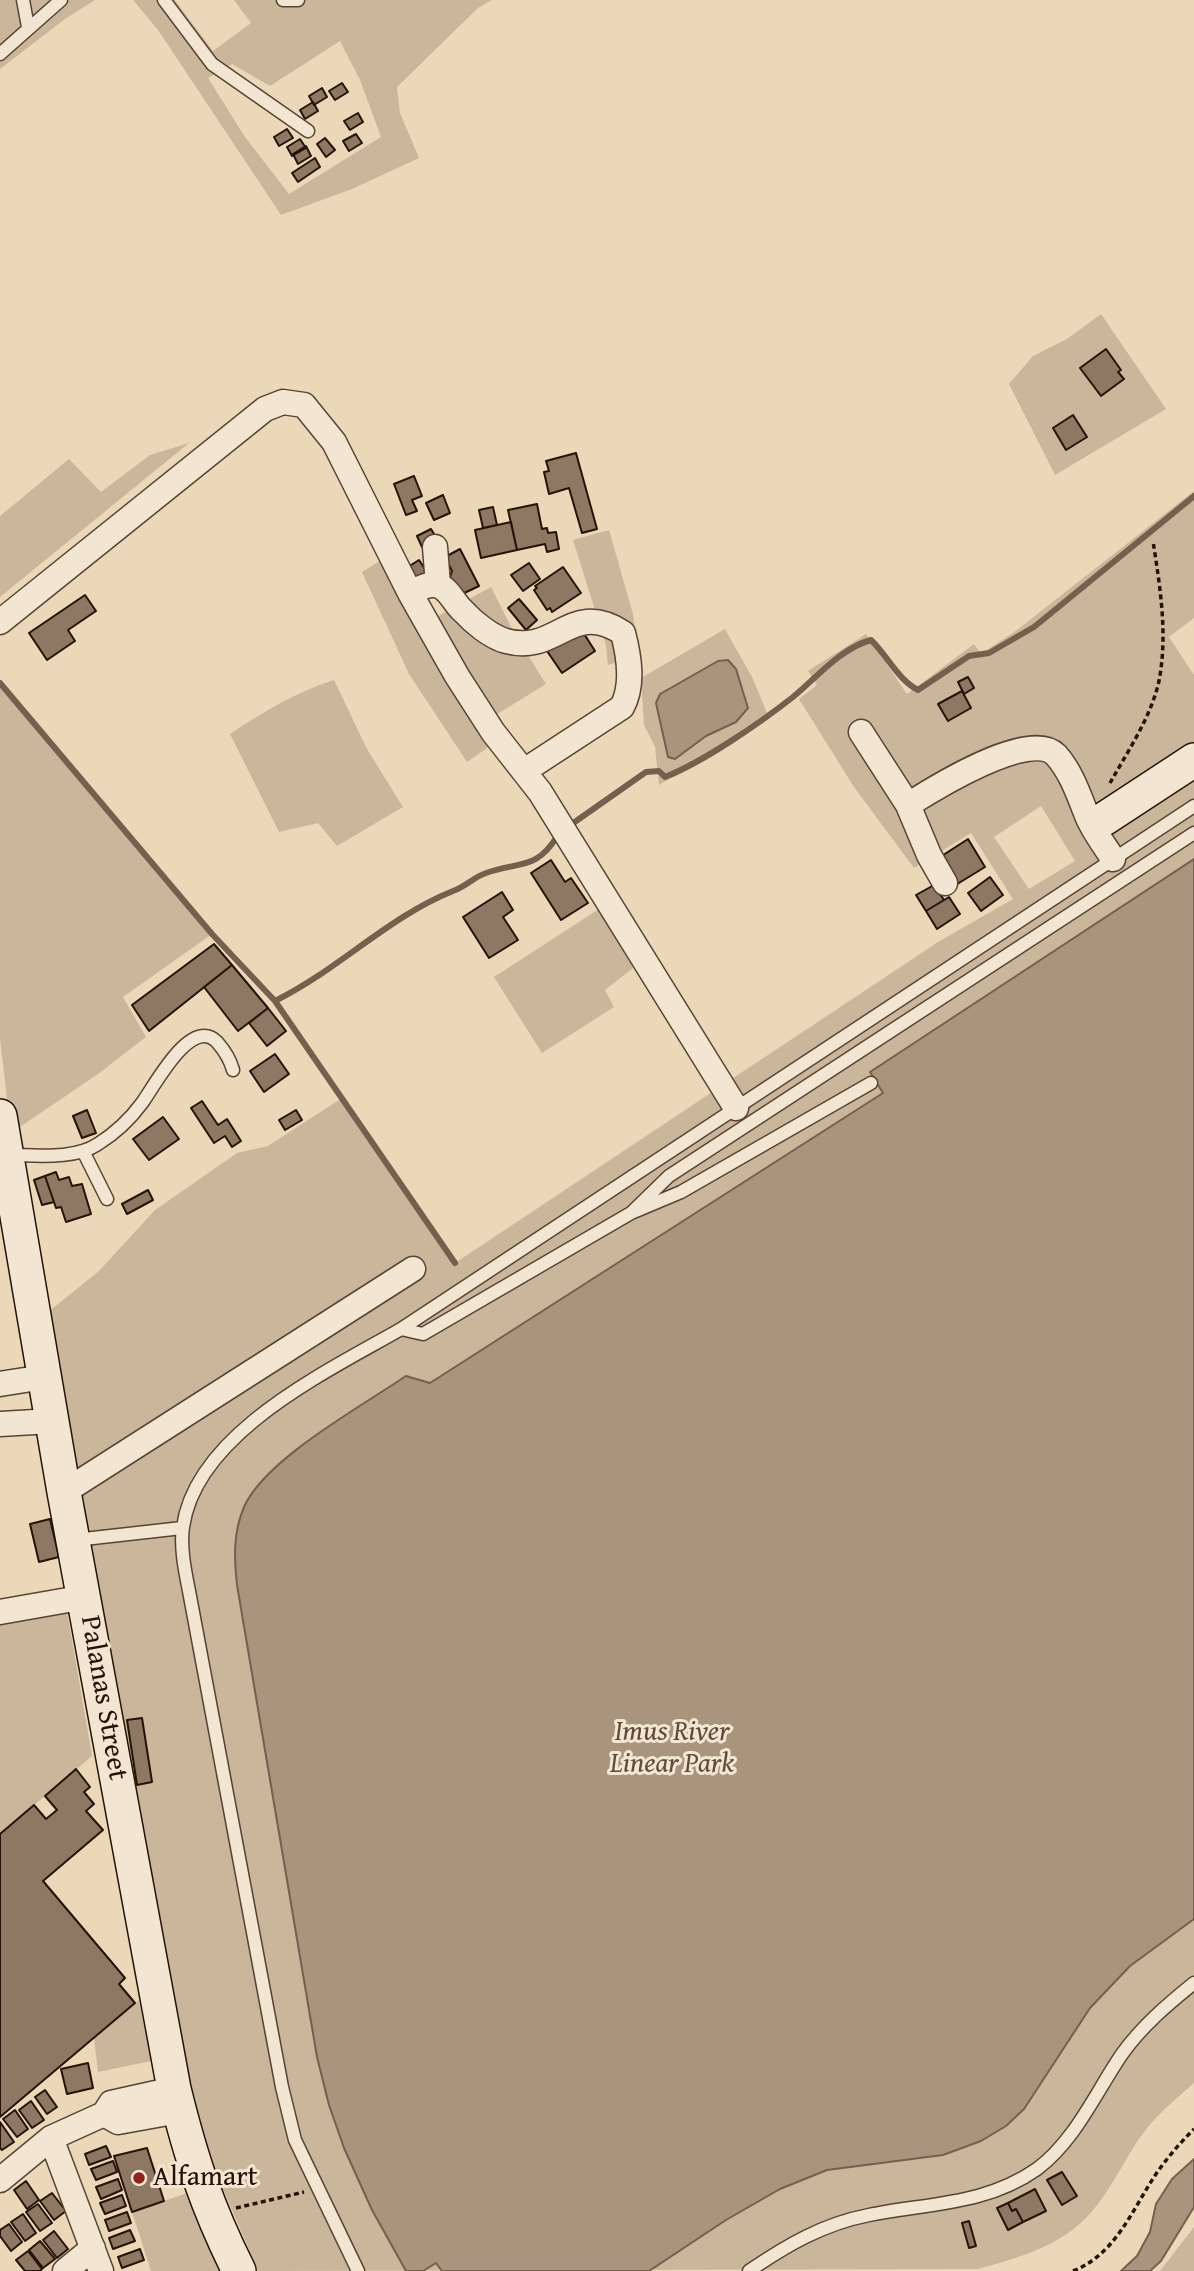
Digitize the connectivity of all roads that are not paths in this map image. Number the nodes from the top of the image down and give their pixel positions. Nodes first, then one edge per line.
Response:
1 (23, 0) edge
2 (61, 0) edge
3 (164, 0) edge
4 (283, 0) edge
5 (298, 0) edge
6 (28, 27) junction
7 (0, 54) edge
8 (308, 131) dead end
9 (435, 547) dead end
10 (438, 585) junction
11 (410, 593) junction
12 (0, 622) edge
13 (861, 732) dead end
14 (1194, 760) edge
15 (524, 771) junction
16 (908, 805) junction
17 (1194, 806) edge
18 (1096, 820) junction
19 (1194, 832) edge
20 (1113, 859) junction
21 (946, 883) dead end
22 (233, 1070) dead end
23 (870, 1083) dead end
24 (736, 1108) junction
25 (0, 1116) edge
26 (83, 1151) junction
27 (7, 1155) junction
28 (107, 1199) dead end
29 (631, 1213) junction
30 (412, 1269) dead end
31 (401, 1329) junction
32 (44, 1377) junction
33 (0, 1384) edge
34 (52, 1421) junction
35 (0, 1424) edge
36 (64, 1492) junction
37 (182, 1528) junction
38 (74, 1540) junction
39 (85, 1597) junction
40 (0, 1612) edge
41 (1194, 1983) edge
42 (176, 2100) junction
43 (51, 2138) junction
44 (0, 2180) edge
45 (97, 2260) edge
46 (65, 2271) edge
47 (239, 2271) edge
48 (358, 2271) edge
49 (749, 2271) edge

1 - 6 lane
2 - 6 lane
3 - 8 lane
4 - 5 lane
6 - 7 lane
9 - 10 street
10 - 11 street
10 - 15 street
11 - 12 street
11 - 15 street
13 - 16 street
14 - 18 main road
15 - 24 street
16 - 18 street
16 - 21 street
17 - 20 lane
18 - 20 street
19 - 29 lane
20 - 24 lane
22 - 26 lane
23 - 29 lane
24 - 31 lane
25 - 27 main road, Palanas Street
26 - 27 lane
26 - 28 lane
27 - 32 main road, Palanas Street
29 - 31 lane
30 - 36 street
31 - 37 lane
32 - 33 street
32 - 34 main road, Palanas Street
34 - 35 street
34 - 36 main road, Palanas Street
36 - 38 main road, Palanas Street
37 - 38 lane
37 - 48 lane
38 - 39 main road, Palanas Street
39 - 40 street
39 - 42 main road, Palanas Street
41 - 49 lane
42 - 43 street
42 - 47 main road, Palanas Street
43 - 44 street
43 - 45 street
45 - 46 street

